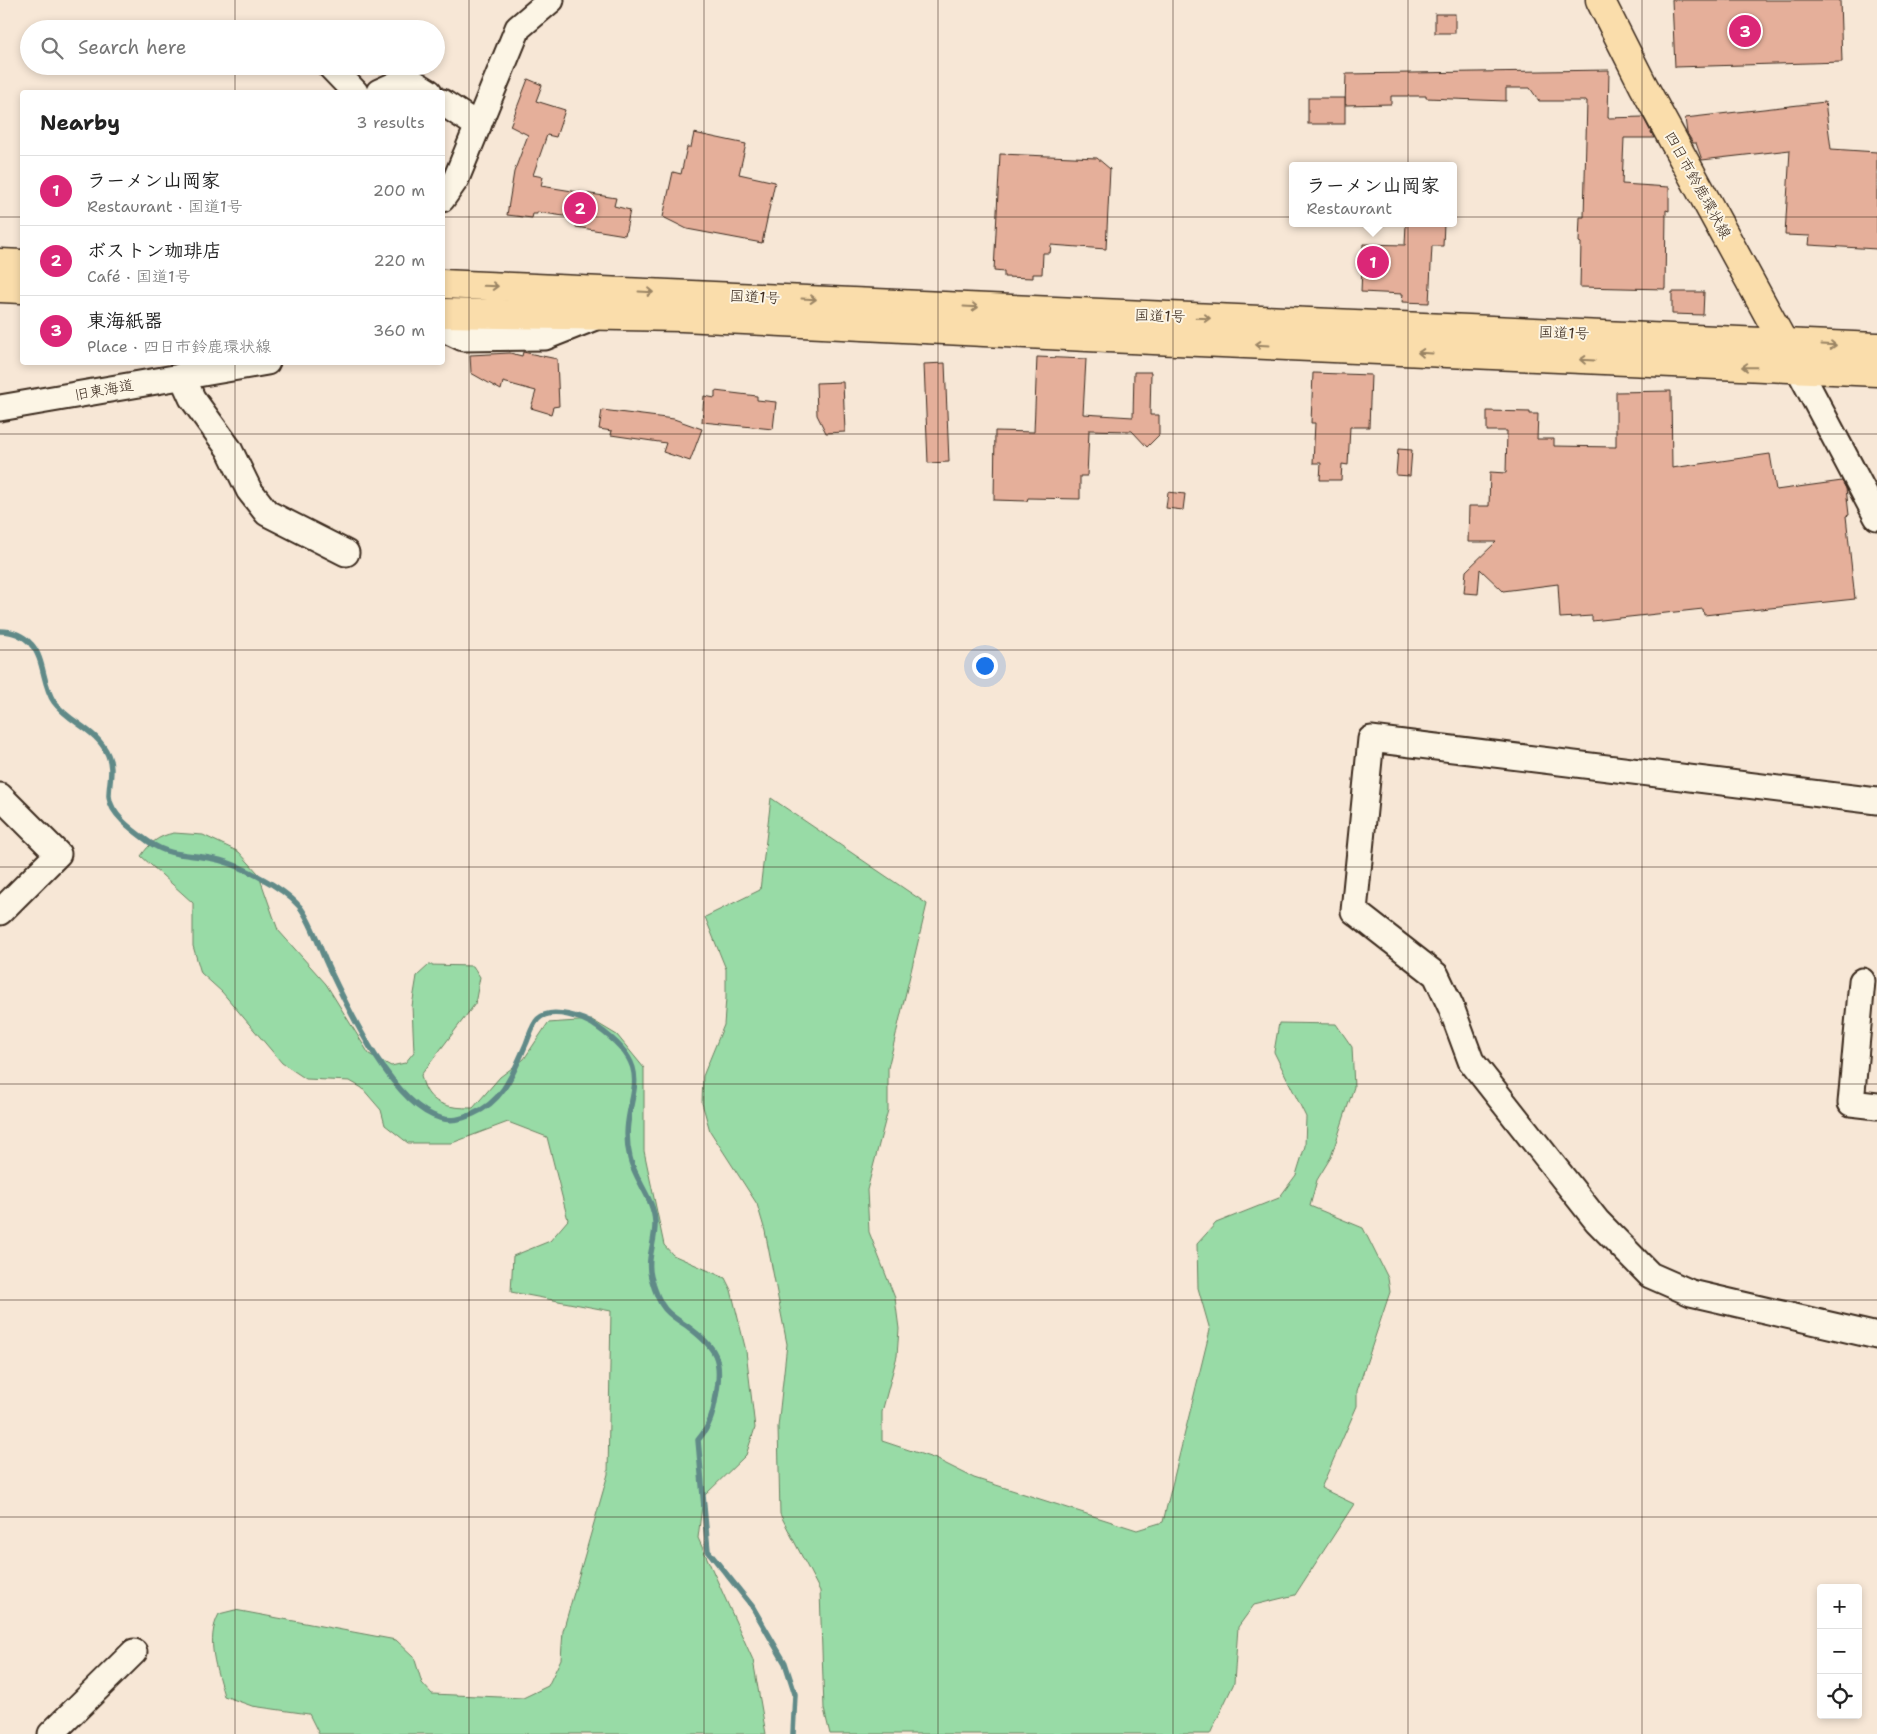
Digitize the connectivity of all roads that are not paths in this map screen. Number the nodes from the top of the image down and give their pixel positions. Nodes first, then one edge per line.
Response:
1 (551, 0) edge
2 (1600, 0) edge
3 (339, 75) edge
4 (353, 90) edge
5 (383, 90) edge
6 (426, 90) edge
7 (445, 104) edge
8 (478, 126) junction
9 (445, 195) edge
10 (0, 264) edge
11 (20, 264) edge
12 (445, 284) edge
13 (0, 288) edge
14 (20, 289) edge
15 (445, 313) edge
16 (598, 316) junction
17 (1019, 322) junction
18 (445, 329) edge
19 (1460, 342) junction
20 (1782, 342) junction
21 (1877, 347) edge
22 (249, 365) edge
23 (1798, 368) junction
24 (1877, 372) edge
25 (182, 376) junction
26 (0, 408) edge
27 (1877, 518) edge
28 (346, 553) dead end
29 (0, 796) edge
30 (1877, 801) edge
31 (0, 912) edge
32 (1862, 981) dead end
33 (1877, 1106) edge
34 (1877, 1336) edge
35 (134, 1652) dead end
36 (52, 1734) edge

1 - 8 street
2 - 20 main road, 四日市鈴鹿環状線
3 - 4 street
5 - 6 street
7 - 8 street
8 - 9 street
10 - 11 main road
12 -> 17 main road, 国道1号
13 - 14 main road
15 - 16 main road, 国道1号
16 - 17 main road, 国道1号
16 - 18 street
17 - 19 main road, 国道1号
19 - 20 main road, 国道1号
23 -> 19 main road, 国道1号
20 -> 21 main road, 国道1号
20 - 23 main road, 四日市鈴鹿環状線
22 - 25 street, 旧東海道
23 - 24 main road, 国道1号
23 - 27 street
25 - 26 street, 旧東海道
25 - 28 street
29 - 31 street
30 - 34 street
32 - 33 street
35 - 36 street

